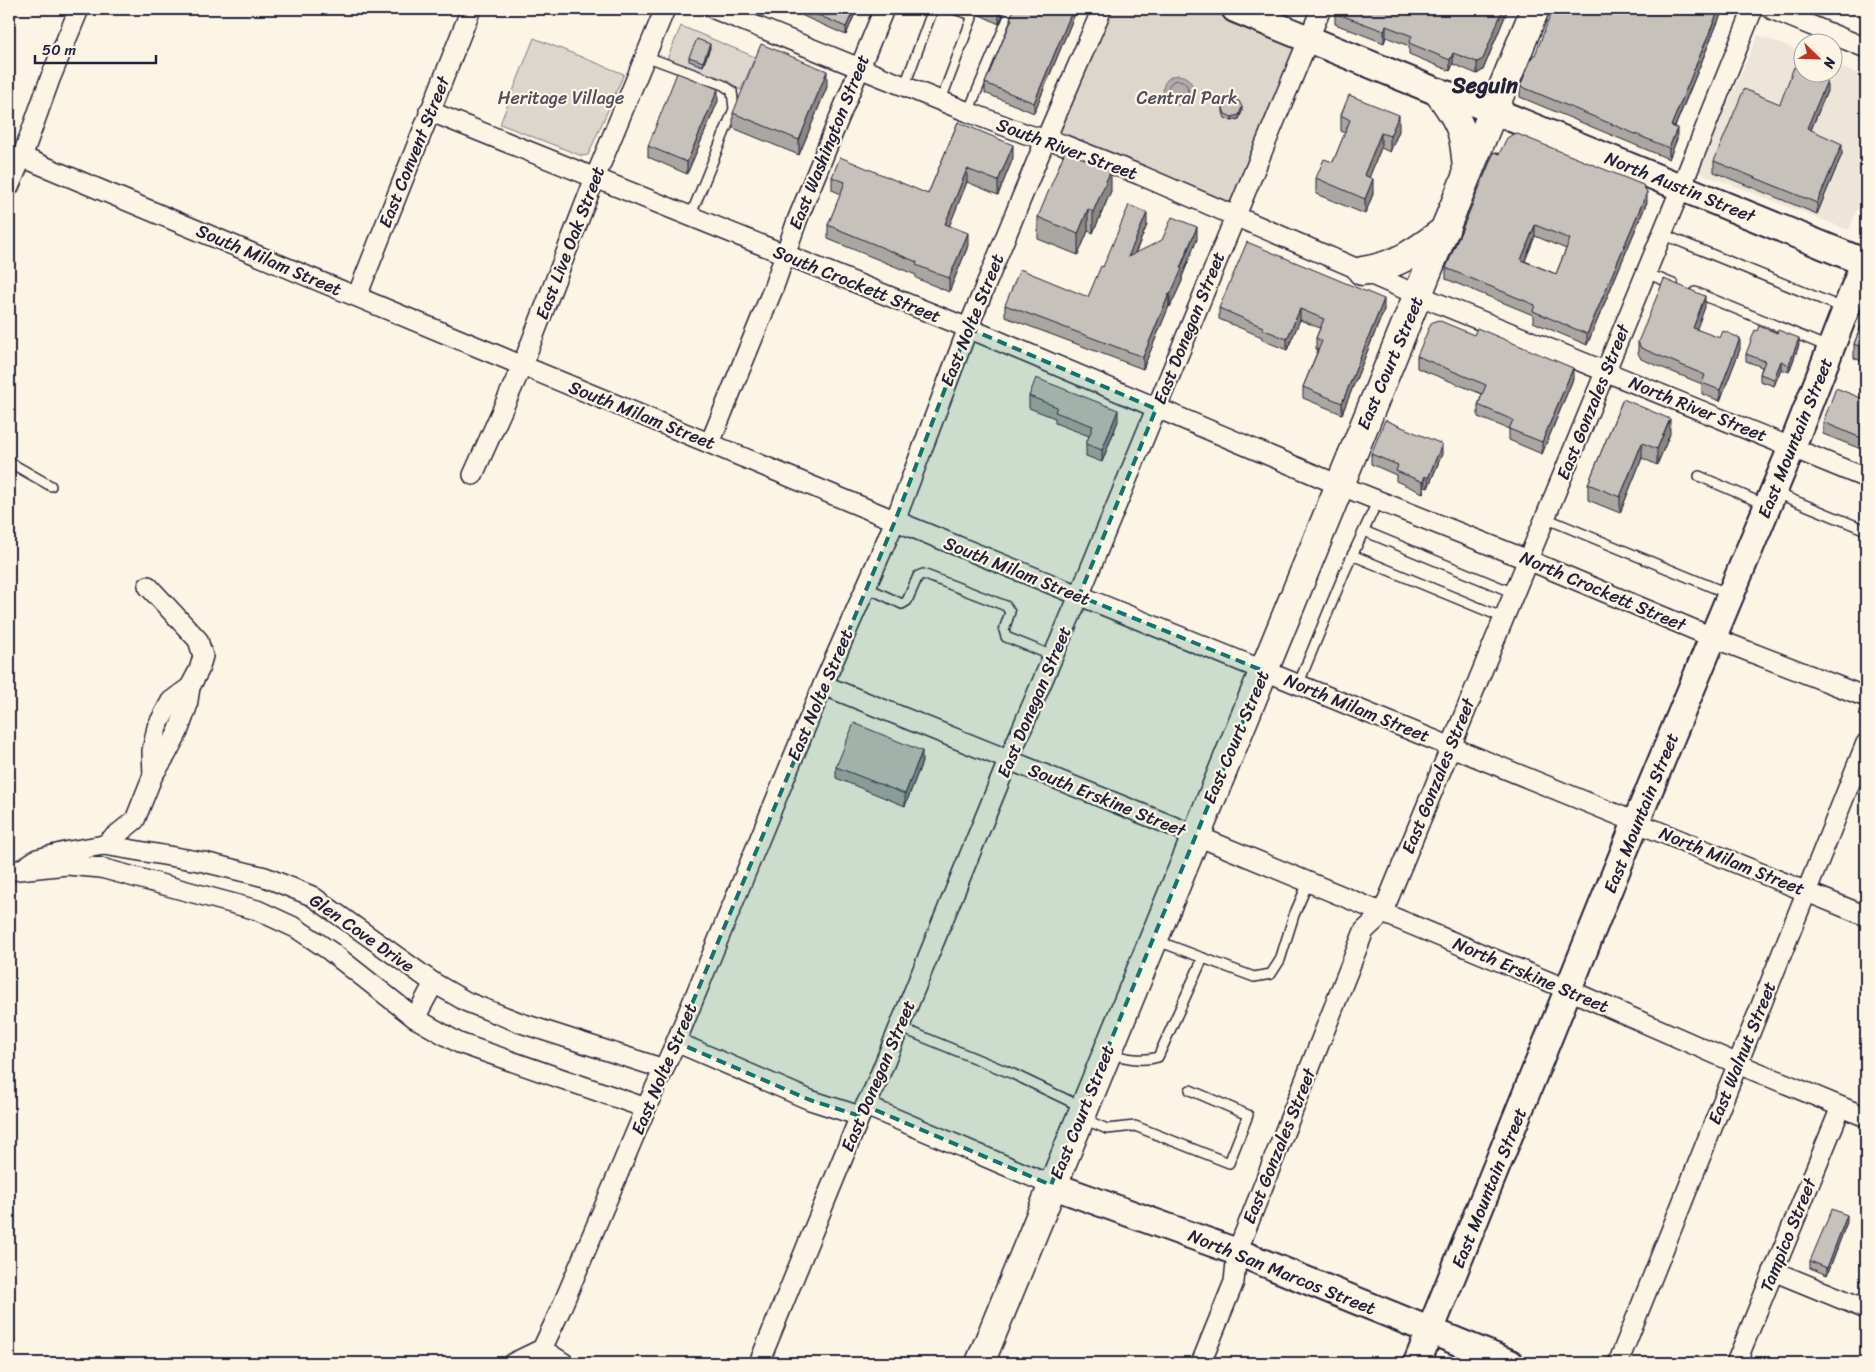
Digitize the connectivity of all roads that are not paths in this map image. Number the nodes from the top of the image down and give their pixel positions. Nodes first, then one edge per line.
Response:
1 (79, 9) edge
2 (471, 9) edge
3 (665, 9) edge
4 (714, 9) edge
5 (884, 9) edge
6 (933, 9) edge
7 (954, 9) edge
8 (1012, 9) edge
9 (1102, 9) edge
10 (1235, 9) edge
11 (1321, 9) edge
12 (1535, 9) edge
13 (1753, 9) edge
14 (1771, 9) edge
15 (1308, 40) junction
16 (1866, 48) edge
17 (645, 56) junction
18 (859, 66) junction
19 (905, 85) junction
20 (1438, 92) junction
21 (941, 100) junction
22 (429, 111) junction
23 (968, 112) junction
24 (1494, 112) junction
25 (1045, 141) junction
26 (22, 158) junction
27 (1468, 175) junction
28 (594, 178) junction
29 (9, 188) edge
30 (1681, 188) junction
31 (1235, 216) junction
32 (690, 217) junction
33 (1445, 230) junction
34 (1662, 234) junction
35 (784, 255) junction
36 (1866, 261) edge
37 (1362, 271) junction
38 (1646, 273) junction
39 (1418, 295) junction
40 (357, 296) junction
41 (1846, 309) junction
42 (968, 328) junction
43 (1831, 348) junction
44 (522, 366) junction
45 (1605, 372) junction
46 (1156, 409) junction
47 (710, 443) junction
48 (1792, 447) junction
49 (9, 462) edge
50 (473, 476) dead end
51 (1700, 476) dead end
52 (1866, 478) edge
53 (1339, 485) junction
54 (51, 486) dead end
55 (1771, 499) junction
56 (1378, 500) junction
57 (1545, 518) junction
58 (895, 521) junction
59 (1866, 530) edge
60 (1364, 531) junction
61 (1352, 555) junction
62 (1528, 560) junction
63 (148, 586) dead end
64 (866, 587) junction
65 (1514, 593) junction
66 (1732, 595) junction
67 (1079, 596) junction
68 (1504, 618) junction
69 (1714, 638) junction
70 (1053, 656) junction
71 (1264, 671) junction
72 (823, 685) junction
73 (1298, 685) junction
74 (1866, 697) edge
75 (1866, 743) edge
76 (1451, 745) junction
77 (1008, 761) junction
78 (135, 820) junction
79 (1636, 822) junction
80 (1195, 835) junction
81 (104, 845) junction
82 (145, 852) junction
83 (16, 870) edge
84 (1308, 883) junction
85 (1806, 891) junction
86 (1382, 914) junction
87 (1866, 916) edge
88 (1153, 939) junction
89 (1203, 958) junction
90 (434, 983) junction
91 (1569, 990) junction
92 (415, 1018) junction
93 (899, 1026) junction
94 (676, 1042) junction
95 (1106, 1053) junction
96 (1738, 1064) junction
97 (664, 1070) junction
98 (1190, 1090) dead end
99 (1841, 1106) junction
100 (646, 1108) junction
101 (863, 1111) junction
102 (1081, 1112) junction
103 (1866, 1117) edge
104 (1051, 1185) junction
105 (1237, 1252) junction
106 (1773, 1271) junction
107 (1866, 1309) edge
108 (1430, 1331) junction
109 (542, 1349) junction
110 (513, 1363) edge
111 (564, 1363) edge
112 (759, 1363) edge
113 (980, 1363) edge
114 (1201, 1363) edge
115 (1417, 1363) edge
116 (1510, 1363) edge
117 (1618, 1363) edge
118 (1736, 1363) edge

1 - 26 street
2 - 22 street, East Convent Street
3 - 17 street, East Live Oak Street
4 - 18 street, South River Street
5 - 18 street, East Washington Street
6 - 19 lane
7 - 21 lane
8 - 23 lane
9 - 25 street, East Nolte Street
10 - 15 street, North Austin Street
11 - 15 street, East Donegan Street
12 - 24 main road, East Court Street
13 - 30 street, East Gonzales Street
14 - 16 street
15 - 20 street, North Austin Street
15 - 31 street, East Donegan Street
17 - 28 street, East Live Oak Street
17 - 32 lane
18 - 19 street, South River Street
18 - 35 street, East Washington Street
19 - 21 street, South River Street
20 - 24 street, North Austin Street
20 - 27 main road
21 - 23 street, South River Street
22 - 28 street, South Crockett Street
22 - 40 street, East Convent Street
23 - 25 street, South River Street
24 - 27 main road, East Court Street
24 - 30 street, North Austin Street
25 - 31 street, South River Street
25 - 42 street, East Nolte Street
26 - 29 street
26 - 40 street, South Milam Street
27 - 33 main road, East Court Street
28 - 32 street, South Crockett Street
28 - 44 street, East Live Oak Street
30 - 34 street, East Gonzales Street
30 - 36 street, North Austin Street
31 - 37 street, South River Street
31 - 46 street, East Donegan Street
32 - 35 street, South Crockett Street
33 - 37 main road
33 - 39 main road, East Court Street
34 - 38 street, East Gonzales Street
34 - 41 lane
35 - 42 street, South Crockett Street
35 - 47 street, East Washington Street
36 - 41 street, East Mountain Street
37 - 39 street, South River Street
38 - 43 lane
38 - 45 street, East Gonzales Street
39 - 45 street, North River Street
39 - 53 main road, East Court Street
40 - 44 street, South Milam Street
41 - 43 street, East Mountain Street
42 - 46 street, South Crockett Street
42 - 58 street, East Nolte Street
43 - 48 street, East Mountain Street
44 - 47 street, South Milam Street
44 - 50 street, East Live Oak Street
45 - 48 street, North River Street
45 - 57 street, East Gonzales Street
46 - 53 street, South Crockett Street
46 - 67 street, East Donegan Street
47 - 58 street, South Milam Street
48 - 52 street, North River Street
48 - 55 street, East Mountain Street
49 - 54 lane
51 - 55 lane
53 - 56 street, North Crockett Street
53 - 71 main road, East Court Street
55 - 59 lane
55 - 66 street, East Mountain Street
56 - 60 lane
56 - 62 street, North Crockett Street
57 - 62 street, East Gonzales Street
57 - 66 lane
58 - 64 street, East Nolte Street
58 - 67 street, South Milam Street
60 - 61 lane
60 - 65 lane
61 - 68 lane
61 - 73 lane
62 - 65 street, East Gonzales Street
62 - 69 street, North Crockett Street
63 - 78 street
64 - 70 lane
64 - 72 street, East Nolte Street
65 - 68 street, East Gonzales Street
66 - 69 street, East Mountain Street
67 - 70 street, East Donegan Street
67 - 71 street, South Milam Street
68 - 76 street, East Gonzales Street
69 - 74 street, North Crockett Street
69 - 79 street, East Mountain Street
70 - 77 street, East Donegan Street
71 - 73 street, North Milam Street
71 - 80 main road, East Court Street
72 - 77 street, South Erskine Street
72 - 94 street, East Nolte Street
73 - 76 street, North Milam Street
75 - 85 street, East Walnut Street
76 - 79 street, North Milam Street
76 - 86 street, East Gonzales Street
77 - 80 street, South Erskine Street
77 - 93 street, East Donegan Street
78 - 81 street
78 - 82 street
79 - 85 street, North Milam Street
79 - 91 street, East Mountain Street
80 - 84 street, North Erskine Street
80 - 88 main road, East Court Street
81 - 82 street, Glen Cove Drive
81 - 83 street, Glen Cove Drive
82 - 90 street, Glen Cove Drive
83 - 92 street, Glen Cove Drive
84 - 86 street, North Erskine Street
84 - 89 lane
85 - 87 street, North Milam Street
85 - 96 street, East Walnut Street
86 - 91 street, North Erskine Street
86 - 105 street, East Gonzales Street
88 - 89 lane
88 - 95 main road, East Court Street
89 - 95 lane
90 - 92 street
90 - 97 street, Glen Cove Drive
91 - 96 street, North Erskine Street
91 - 108 street, East Mountain Street
92 - 100 street, Glen Cove Drive
93 - 101 street, East Donegan Street
93 - 102 lane
94 - 97 street, East Nolte Street
94 - 101 street
95 - 102 main road, East Court Street
96 - 99 street, North Erskine Street
96 - 117 street, East Walnut Street
97 - 100 street, East Nolte Street
98 - 102 lane
99 - 103 street, North Erskine Street
99 - 106 street, Tampico Street
100 - 109 street, East Nolte Street
101 - 104 street
101 - 112 street, East Donegan Street
102 - 104 main road, East Court Street
104 - 105 street, North San Marcos Street
104 - 113 main road, East Court Street
105 - 108 street, North San Marcos Street
105 - 114 street, East Gonzales Street
106 - 107 street
106 - 118 street, Tampico Street
108 - 115 street, East Mountain Street
108 - 116 street, North San Marcos Street
109 - 110 street
109 - 111 street

